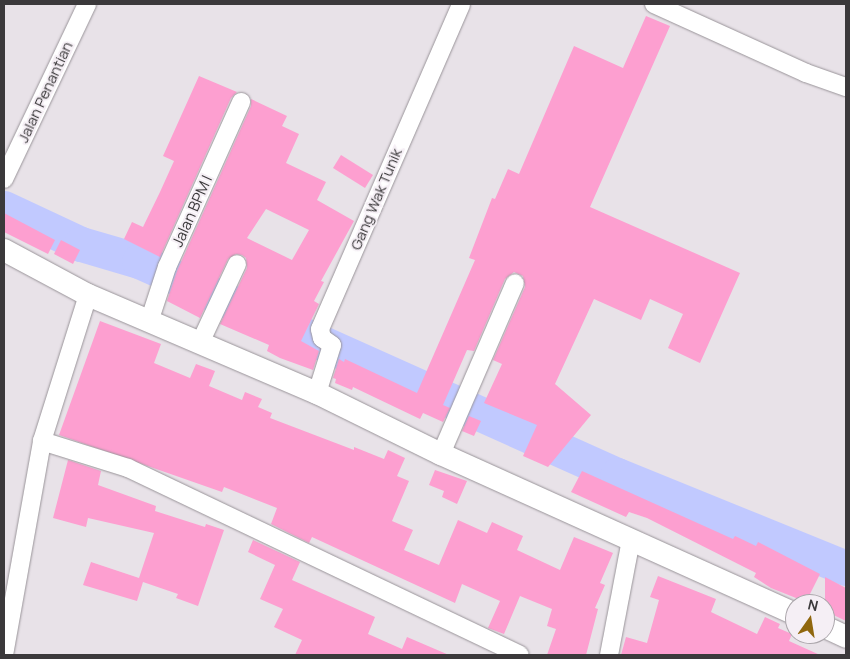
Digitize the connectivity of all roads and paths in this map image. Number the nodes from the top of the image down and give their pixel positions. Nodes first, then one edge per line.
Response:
1 (87, 4) edge
2 (460, 4) edge
3 (654, 4) edge
4 (846, 87) edge
5 (241, 102) dead end
6 (4, 179) edge
7 (4, 250) edge
8 (237, 264) dead end
9 (514, 283) dead end
10 (88, 294) junction
11 (149, 322) junction
12 (200, 343) junction
13 (317, 393) junction
14 (42, 441) junction
15 (441, 454) junction
16 (631, 540) junction
17 (785, 609) edge
18 (8, 627) edge
19 (4, 655) edge
20 (520, 655) edge
21 (609, 655) edge

1 - 6 street, Jalan Penantian
2 - 13 street, Gang Wak Tunik
3 - 4 street
5 - 11 street, Jalan BPM I
7 - 10 street
8 - 12 street
9 - 15 street
10 - 11 street
10 - 14 street
11 - 12 street
12 - 13 street
13 - 15 street
14 - 18 street
14 - 20 street
15 - 16 street
16 - 17 street
16 - 21 street
18 - 19 street

